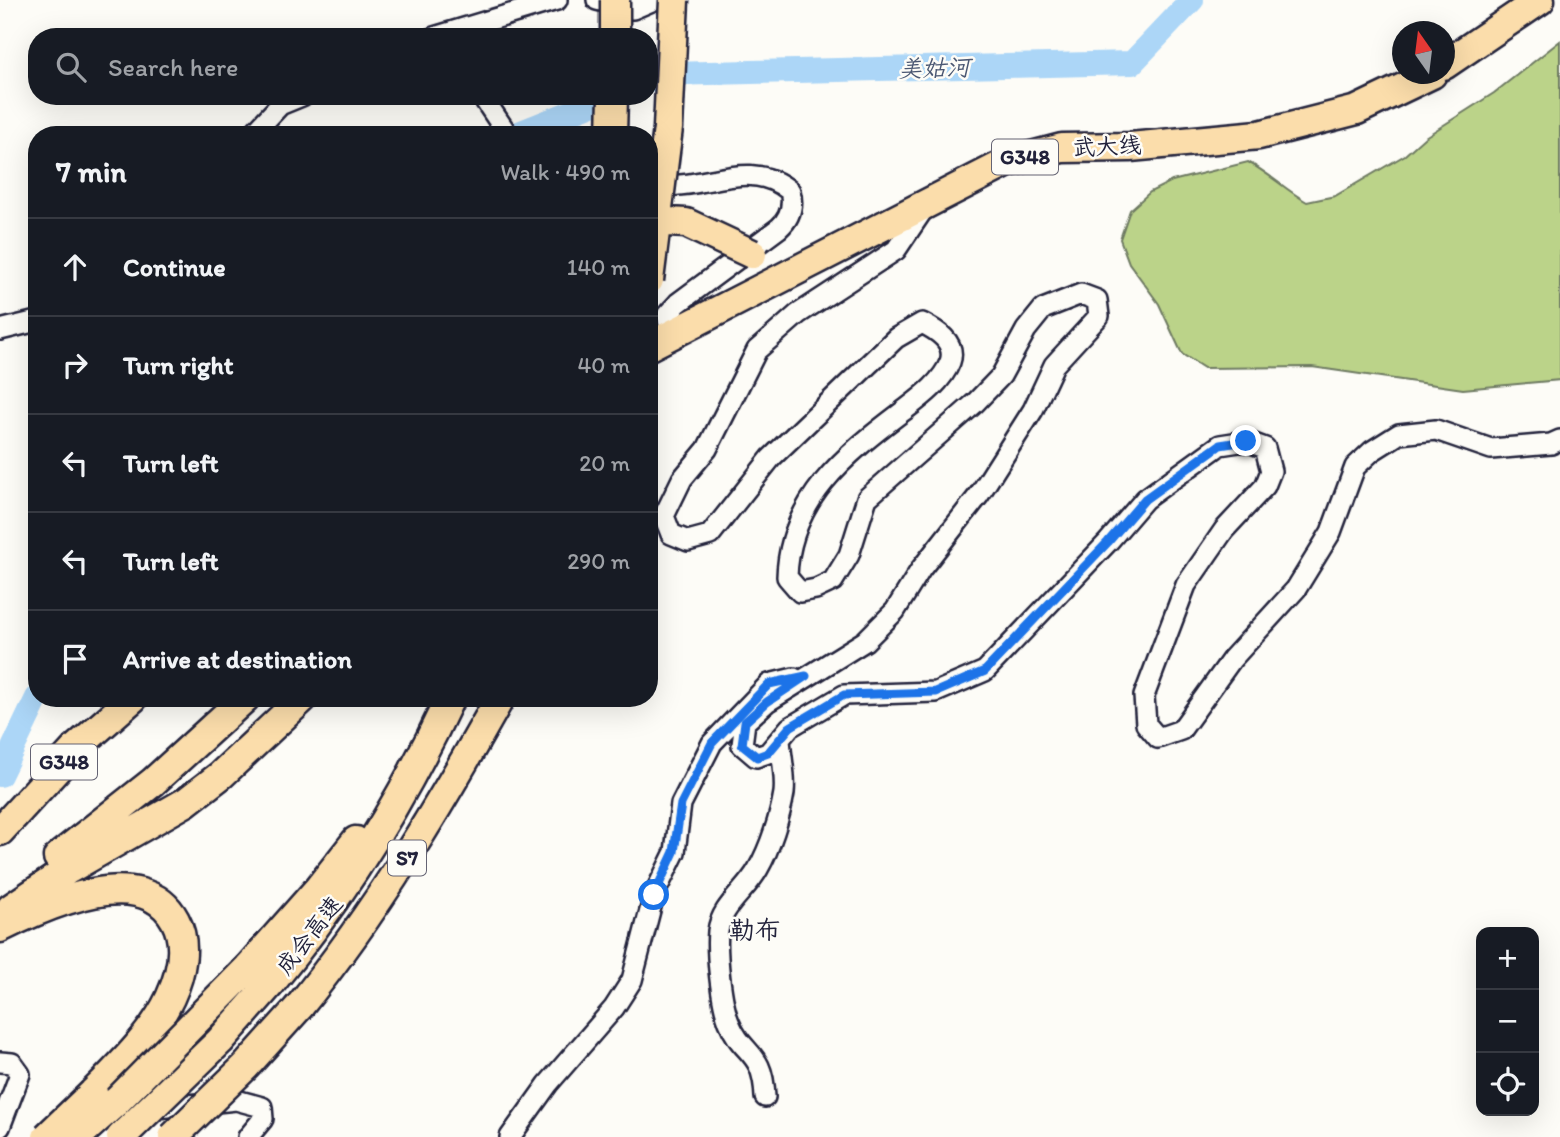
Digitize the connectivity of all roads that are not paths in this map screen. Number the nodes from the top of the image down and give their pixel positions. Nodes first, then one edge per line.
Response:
1 (557, 0) edge
2 (597, 0) edge
3 (615, 0) edge
4 (654, 0) edge
5 (674, 0) edge
6 (1540, 0) edge
7 (464, 28) edge
8 (615, 28) edge
9 (1455, 58) edge
10 (1411, 84) edge
11 (280, 105) edge
12 (488, 105) edge
13 (613, 105) edge
14 (260, 126) edge
15 (503, 126) edge
16 (612, 126) edge
17 (658, 186) edge
18 (931, 199) junction
19 (658, 208) edge
20 (658, 221) edge
21 (790, 273) junction
22 (28, 323) edge
23 (0, 330) edge
24 (660, 340) edge
25 (1560, 440) edge
26 (806, 676) junction
27 (123, 707) edge
28 (235, 707) edge
29 (293, 707) edge
30 (445, 707) edge
31 (446, 707) edge
32 (495, 707) edge
33 (780, 739) junction
34 (0, 831) edge
35 (0, 897) edge
36 (0, 915) edge
37 (0, 928) edge
38 (291, 1015) junction
39 (0, 1062) edge
40 (765, 1097) dead end
41 (0, 1127) edge
42 (44, 1137) edge
43 (77, 1137) edge
44 (121, 1137) edge
45 (173, 1137) edge
46 (199, 1137) edge
47 (248, 1137) edge
48 (510, 1137) edge

1 - 7 street
2 - 4 street
3 - 8 highway, bridge
5 - 19 highway, bridge
6 - 9 highway
10 - 18 highway, 武大线 / G348
11 - 14 street
12 - 15 street
13 - 16 highway
17 - 24 street
18 - 21 highway, 武大线 / G348
18 - 26 street
20 - 21 highway, bridge
21 - 24 highway, 武大线 / G348
22 - 23 street
25 - 33 street
26 - 33 street
26 - 48 street
27 - 34 highway, G348
28 - 35 highway
29 - 36 highway
30 - 43 highway, bridge
31 - 44 highway, 成会高速 / S7, bridge
32 - 38 highway, 成会高速 / S7
33 - 40 street
37 - 42 highway, bridge
38 - 45 highway, 成会高速 / S7, bridge
38 - 46 highway, bridge
39 - 41 street
42 - 47 street

